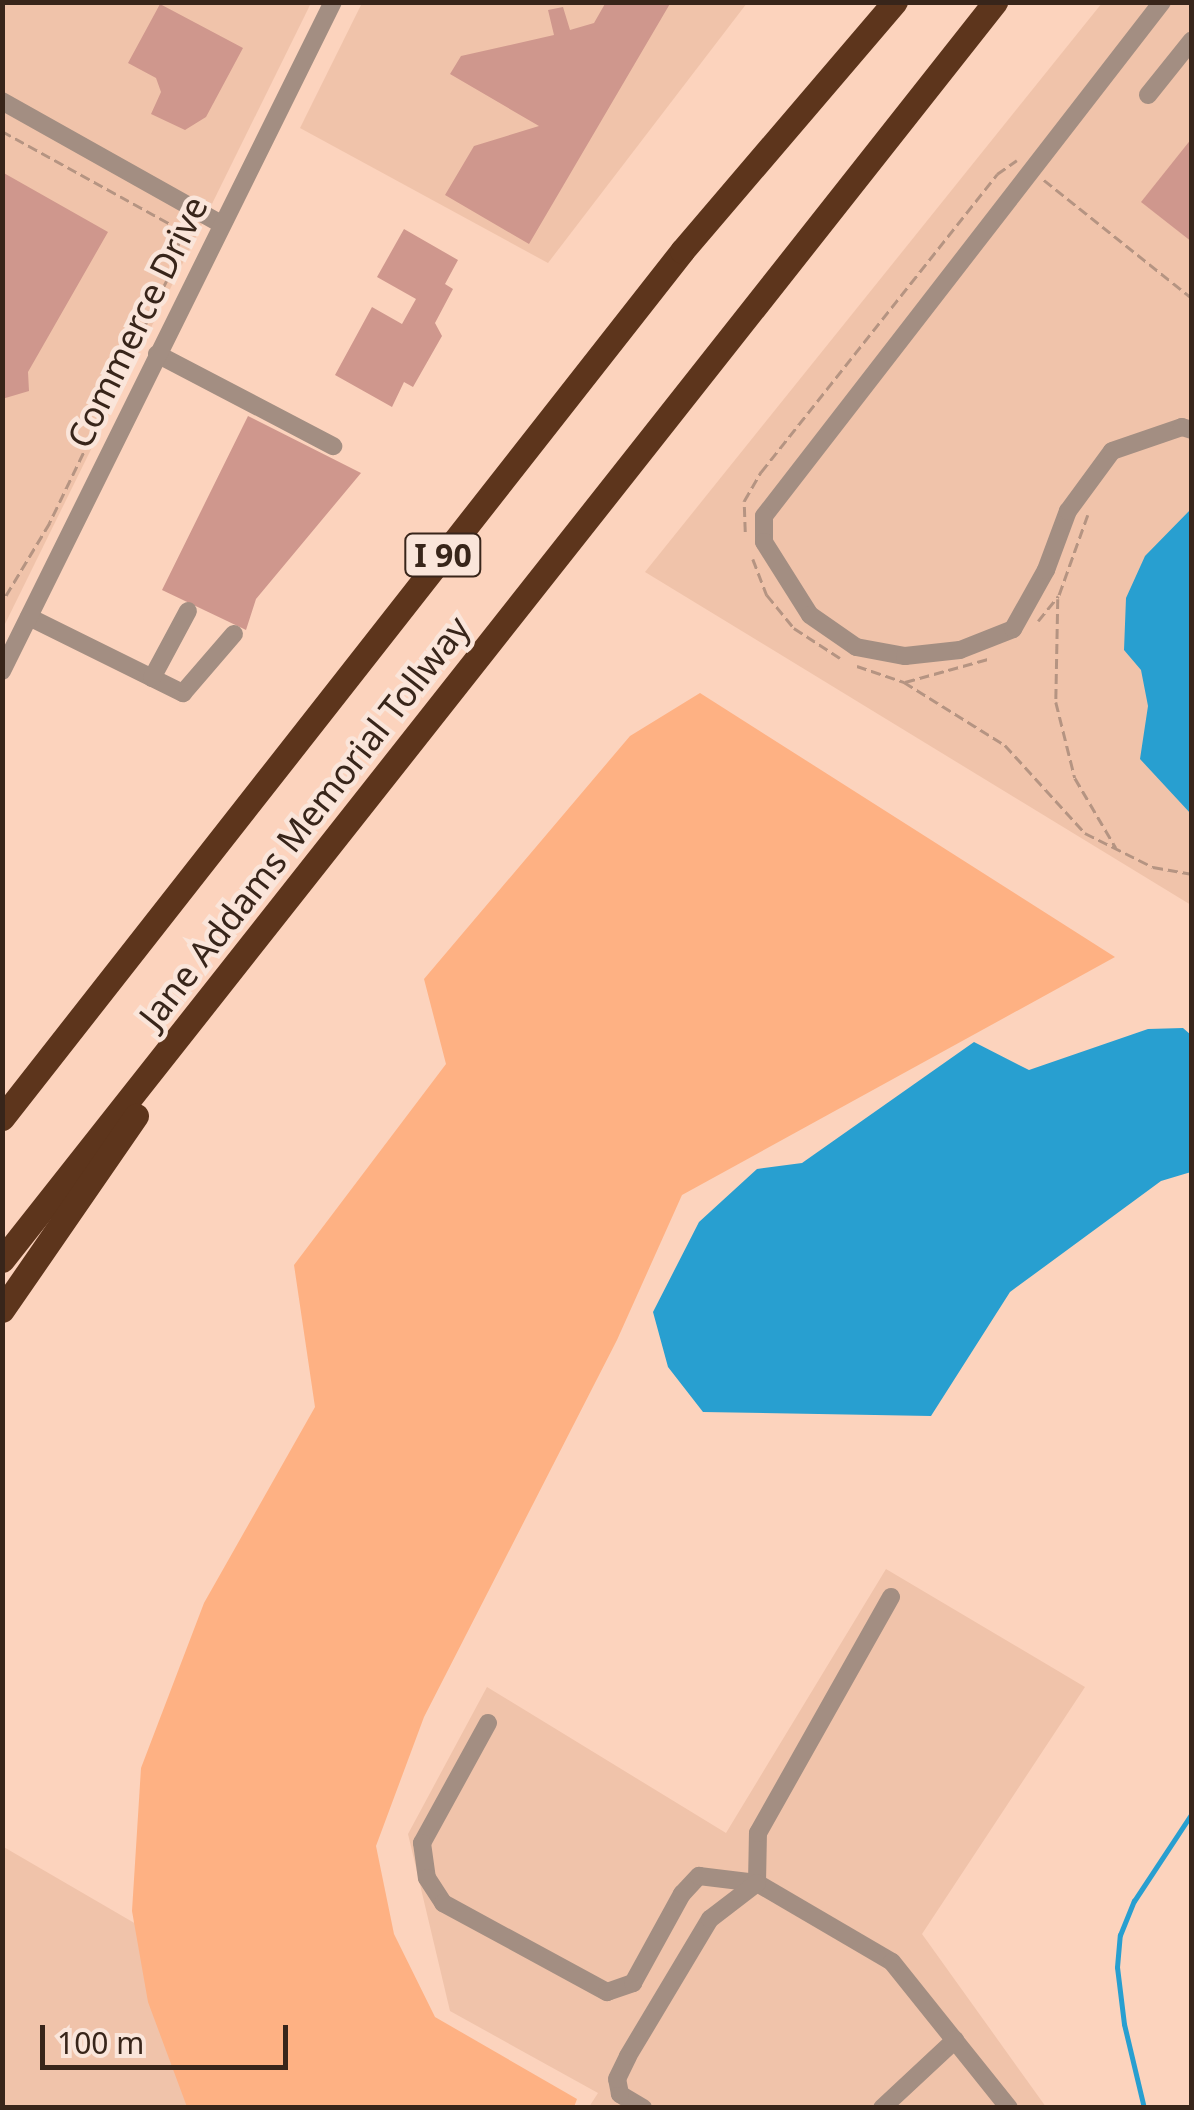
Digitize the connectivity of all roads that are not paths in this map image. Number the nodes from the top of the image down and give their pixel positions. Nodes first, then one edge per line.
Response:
1 (333, 2) edge
2 (896, 2) edge
3 (995, 2) edge
4 (1162, 2) edge
5 (1192, 40) edge
6 (1148, 95) dead end
7 (2, 102) edge
8 (221, 224) junction
9 (157, 354) junction
10 (1188, 423) edge
11 (333, 446) dead end
12 (188, 611) dead end
13 (29, 618) junction
14 (234, 634) dead end
15 (2, 671) edge
16 (152, 678) junction
17 (258, 937) junction
18 (2, 1118) edge
19 (2, 1260) edge
20 (2, 1310) edge
21 (891, 1597) dead end
22 (488, 1723) dead end
23 (757, 1883) junction
24 (956, 2040) junction
25 (644, 2108) edge
26 (882, 2108) edge
27 (1009, 2108) edge

1 - 8 street, Commerce Drive
2 - 18 highway, Jane Addams Memorial Tollway / I 90
3 - 17 highway, Jane Addams Memorial Tollway / I 90
4 - 10 street
5 - 6 street
7 - 8 street
8 - 9 street, Commerce Drive
9 - 11 street
9 - 13 street, Commerce Drive
12 - 16 street
13 - 15 street, Commerce Drive
13 - 16 street
14 - 16 street
17 - 19 highway, Jane Addams Memorial Tollway / I 90
17 - 20 highway
21 - 23 street
22 - 23 street
23 - 24 street
23 - 25 street
24 - 26 street
24 - 27 street

